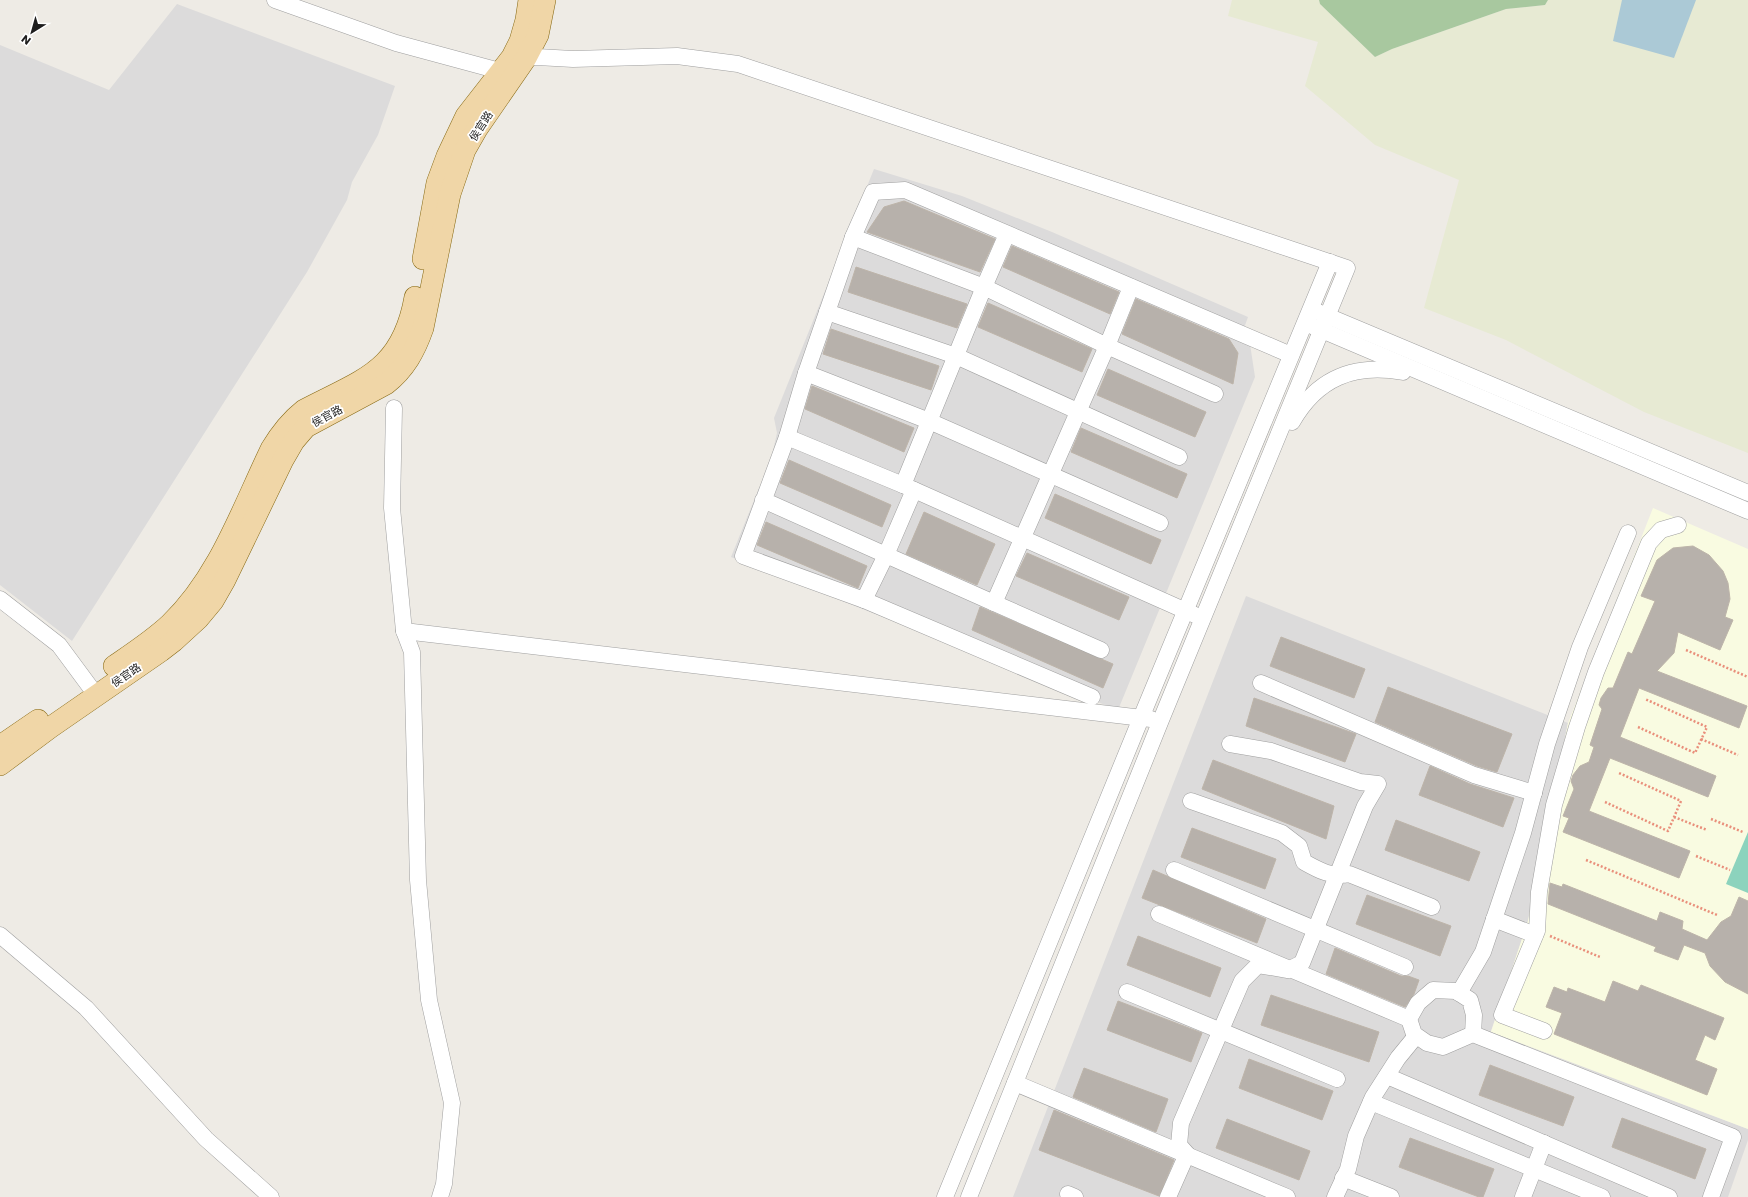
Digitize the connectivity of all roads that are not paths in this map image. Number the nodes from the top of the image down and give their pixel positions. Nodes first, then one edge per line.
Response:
1 (275, 0) edge
2 (529, 0) edge
3 (545, 0) edge
4 (526, 58) junction
5 (503, 70) junction
6 (1007, 234) junction
7 (853, 237) junction
8 (1330, 262) junction
9 (984, 287) junction
10 (1132, 287) junction
11 (827, 312) junction
12 (1308, 316) junction
13 (1325, 323) junction
14 (1107, 346) junction
15 (956, 356) junction
16 (1291, 356) junction
17 (806, 373) junction
18 (1431, 377) junction
19 (1215, 394) dead end
20 (394, 408) dead end
21 (1078, 411) junction
22 (929, 421) junction
23 (787, 437) junction
24 (1179, 457) dead end
25 (1268, 461) junction
26 (1050, 474) junction
27 (909, 488) junction
28 (1748, 493) edge
29 (763, 500) junction
30 (1748, 511) edge
31 (1160, 523) dead end
32 (1678, 525) dead end
33 (1628, 532) dead end
34 (1022, 539) junction
35 (886, 555) junction
36 (0, 599) edge
37 (864, 600) junction
38 (994, 603) junction
39 (1185, 610) junction
40 (1204, 618) junction
41 (404, 631) junction
42 (1101, 650) dead end
43 (1261, 684) dead end
44 (92, 690) junction
45 (1092, 697) dead end
46 (1141, 718) junction
47 (1161, 720) junction
48 (1555, 721) junction
49 (1577, 727) junction
50 (1230, 744) dead end
51 (0, 746) edge
52 (0, 765) edge
53 (1534, 793) junction
54 (1191, 801) dead end
55 (1174, 870) dead end
56 (1336, 876) junction
57 (1432, 907) dead end
58 (1159, 914) dead end
59 (1494, 919) junction
60 (1315, 929) junction
61 (1536, 933) junction
62 (0, 934) edge
63 (1405, 967) dead end
64 (1290, 969) junction
65 (1126, 992) dead end
66 (1459, 993) junction
67 (1409, 1019) junction
68 (1220, 1031) junction
69 (1544, 1031) dead end
70 (1473, 1034) junction
71 (1416, 1036) junction
72 (1387, 1076) junction
73 (1337, 1079) dead end
74 (1015, 1083) junction
75 (1371, 1102) junction
76 (1544, 1143) junction
77 (1187, 1154) junction
78 (1534, 1169) junction
79 (1344, 1178) junction
80 (271, 1197) edge
81 (440, 1197) edge
82 (946, 1197) edge
83 (968, 1197) edge
84 (1168, 1197) edge
85 (1288, 1197) edge
86 (1335, 1197) edge
87 (1391, 1197) edge
88 (1523, 1197) edge
89 (1602, 1197) edge
90 (1669, 1197) edge
91 (1711, 1197) edge

1 - 5 street
2 - 5 main road, 侯官路
3 - 4 main road, 侯官路
4 - 5 street
4 - 8 street
4 - 44 main road, 侯官路
5 - 44 main road, 侯官路
6 - 7 street
6 - 9 street
6 - 10 street
7 - 9 street
7 - 11 street
8 - 12 street
8 - 13 street
9 - 14 street
9 - 15 street
10 - 14 street
10 - 16 street
11 - 15 street
11 - 17 street
12 - 13 street
12 - 16 street
13 - 18 street
13 - 25 street
13 - 28 street
14 - 19 street
14 - 21 street
15 - 21 street
15 - 22 street
16 - 39 street
17 - 22 street
17 - 23 street
18 - 25 street
18 - 30 street
20 - 41 street
21 - 24 street
21 - 26 street
22 - 26 street
22 - 27 street
23 - 27 street
23 - 29 street
25 - 40 street
26 - 31 street
26 - 34 street
27 - 34 street
27 - 35 street
29 - 35 street
29 - 37 street
32 - 49 street
33 - 48 street
34 - 38 street
34 - 39 street
35 - 37 street
35 - 38 street
36 - 44 street
37 - 45 street
38 - 42 street
39 - 40 street
39 - 46 street
40 - 47 street
41 - 46 street
41 - 81 street
43 - 53 street
44 - 51 main road, 侯官路
44 - 52 main road, 侯官路
46 - 47 street
46 - 82 street
47 - 74 street
48 - 49 street
48 - 53 street
49 - 61 street
50 - 56 street
53 - 59 street
54 - 56 street
55 - 60 street
56 - 57 street
56 - 60 street
58 - 64 street
59 - 61 street
59 - 66 street
60 - 63 street
60 - 64 street
61 - 69 street
62 - 80 street
64 - 67 street
64 - 68 street
65 - 68 street
66 - 67 street
66 - 70 street
67 - 71 street
68 - 73 street
68 - 77 street
70 - 71 street
70 - 91 street
71 - 72 street
72 - 75 street
72 - 76 street
74 - 77 street
74 - 83 street
75 - 78 street
75 - 79 street
76 - 78 street
76 - 90 street
77 - 84 street
77 - 85 street
78 - 88 street
78 - 89 street
79 - 86 street
79 - 87 street

